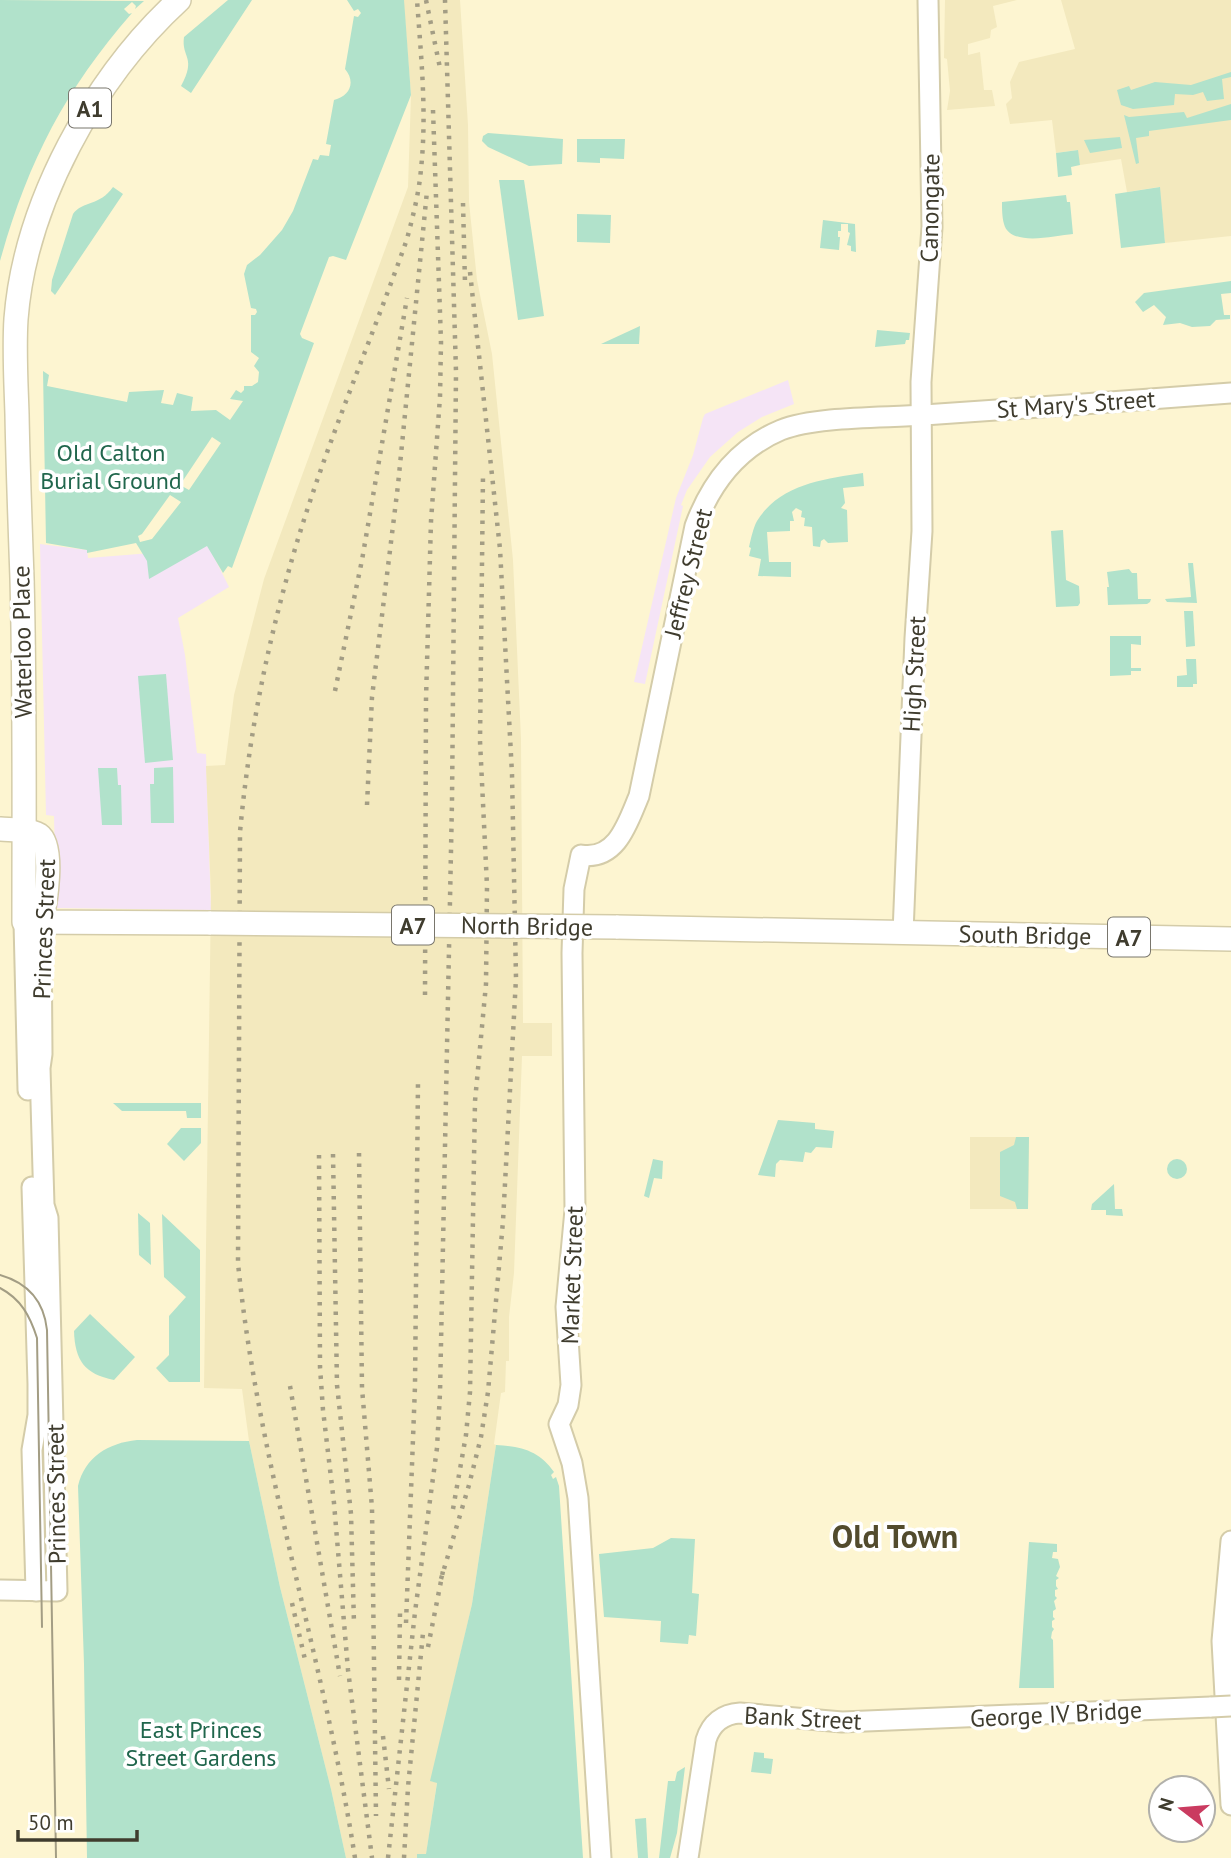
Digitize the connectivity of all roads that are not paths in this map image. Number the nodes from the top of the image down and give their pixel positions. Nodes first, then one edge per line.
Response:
1 (179, 0) edge
2 (928, 0) edge
3 (1231, 393) edge
4 (920, 416) junction
5 (0, 830) edge
6 (24, 831) junction
7 (581, 855) joint
8 (24, 857) junction
9 (33, 922) junction
10 (903, 933) junction
11 (1231, 939) edge
12 (46, 1415) junction
13 (1231, 1541) edge
14 (0, 1590) edge
15 (36, 1591) junction
16 (1221, 1707) edge
17 (881, 1722) joint
18 (1231, 1805) edge
19 (601, 1858) edge
20 (688, 1858) edge

1 - 6 main road, Waterloo Place / A1
2 - 4 street, Canongate
3 - 4 street, St Mary's Street
4 - 7 street, Jeffrey Street
4 - 10 street, High Street
5 - 6 main road
5 - 8 main road
6 - 8 main road, Princes Street
6 - 9 main road, Princes Street
7 - 19 street, Market Street
8 - 9 main road, Princes Street
9 - 10 main road, North Bridge / A7, bridge
9 - 12 street, Princes Street
10 - 11 main road, South Bridge / A7
12 - 15 street, Princes Street
12 - 15 street, Princes Street
13 - 18 street
14 - 15 street
16 - 17 street, George IV Bridge
17 - 20 street, Bank Street

